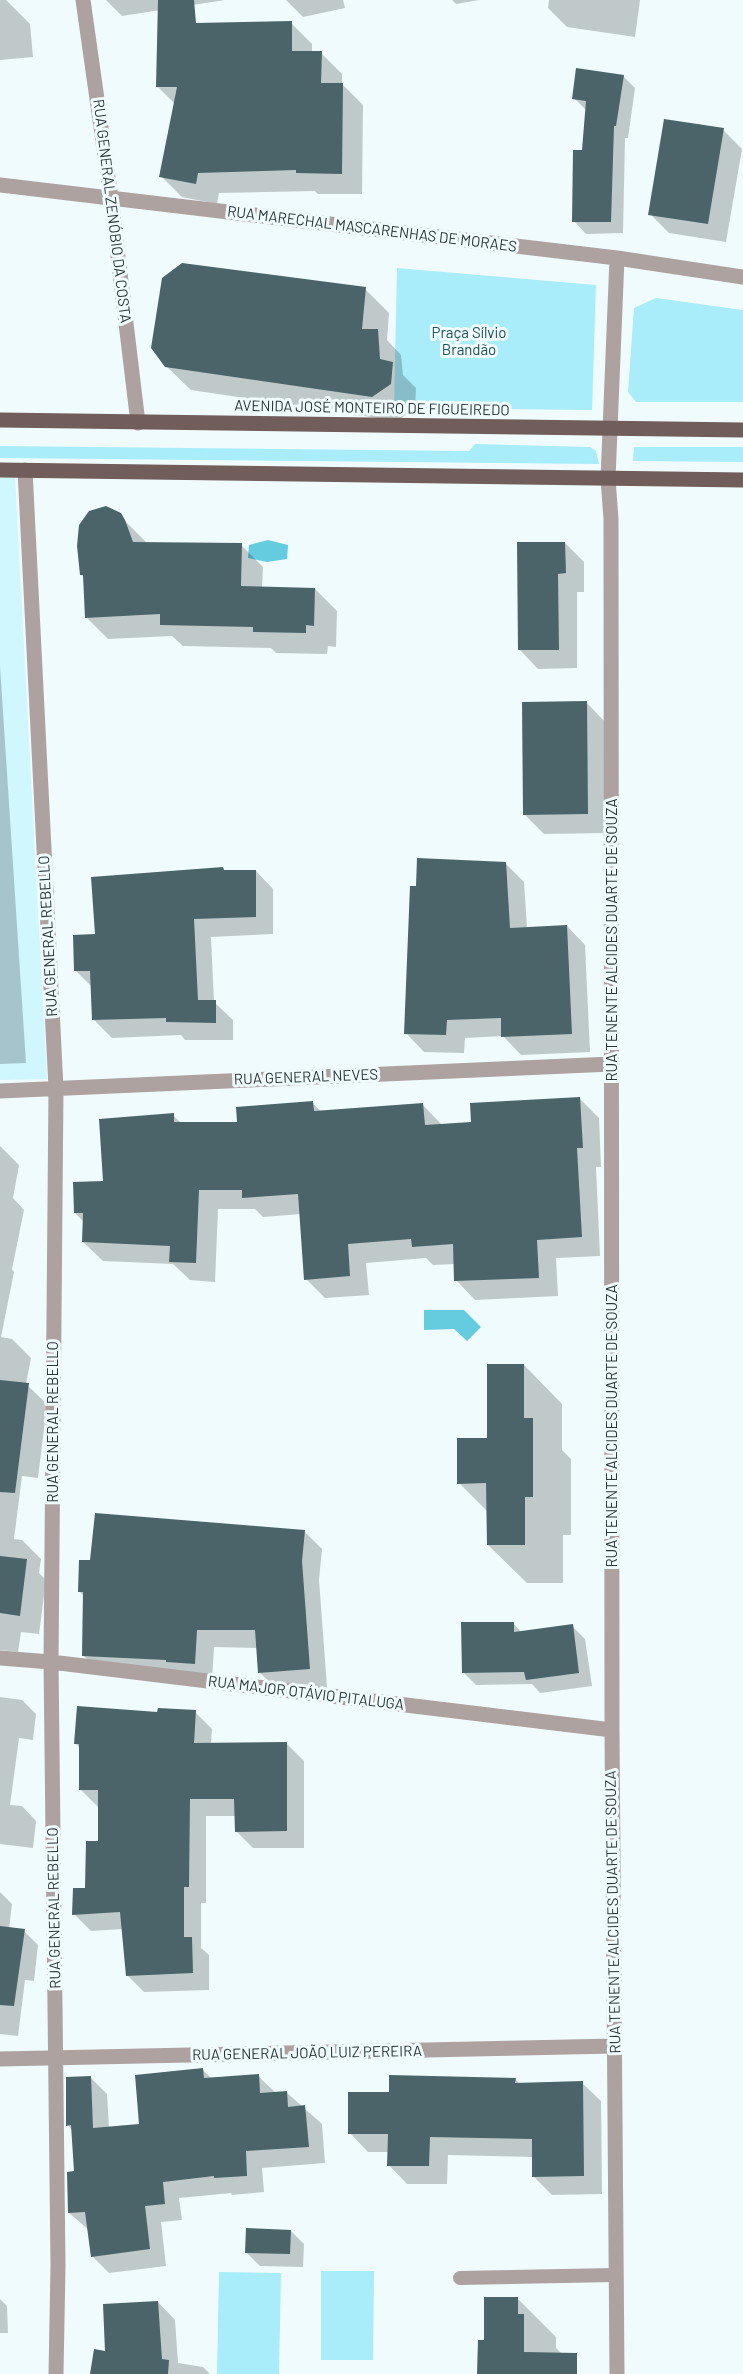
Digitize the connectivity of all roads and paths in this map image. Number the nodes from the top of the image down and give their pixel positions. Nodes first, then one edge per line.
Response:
1 (83, 0) edge
2 (0, 185) edge
3 (111, 198) junction
4 (617, 258) junction
5 (743, 277) edge
6 (0, 420) edge
7 (138, 423) junction
8 (609, 429) junction
9 (743, 430) edge
10 (0, 470) edge
11 (25, 470) junction
12 (608, 479) junction
13 (743, 480) edge
14 (612, 1064) junction
15 (56, 1088) junction
16 (0, 1091) edge
17 (0, 1658) edge
18 (51, 1662) junction
19 (612, 1730) junction
20 (615, 2046) junction
21 (0, 2059) edge
22 (55, 2059) junction
23 (615, 2276) junction
24 (460, 2278) dead end
25 (56, 2374) edge
26 (616, 2374) edge

1 - 3 street, RUA GENERAL ZENÓBIO DA COSTA
2 - 3 street, RUA MARECHAL MASCARENHAS DE MORAES
3 - 4 street, RUA MARECHAL MASCARENHAS DE MORAES
3 - 7 street, RUA GENERAL ZENÓBIO DA COSTA
4 - 5 street, RUA MARECHAL MASCARENHAS DE MORAES
4 - 8 street, RUA TENENTE ALCIDES DUARTE DE SOUZA
6 - 7 main road, AVENIDA JOSÉ MONTEIRO DE FIGUEIREDO
7 - 8 main road, AVENIDA JOSÉ MONTEIRO DE FIGUEIREDO
8 - 9 main road, AVENIDA JOSÉ MONTEIRO DE FIGUEIREDO
8 - 12 street, RUA TENENTE ALCIDES DUARTE DE SOUZA
10 - 11 main road
11 - 12 main road
11 - 15 street, RUA GENERAL REBELLO
12 - 13 main road
12 - 14 street, RUA TENENTE ALCIDES DUARTE DE SOUZA
14 - 15 street, RUA GENERAL NEVES
14 - 19 street, RUA TENENTE ALCIDES DUARTE DE SOUZA
15 - 16 street, RUA GENERAL NEVES
15 - 18 street, RUA GENERAL REBELLO
17 - 18 street, RUA MAJOR OTÁVIO PITALUGA
18 - 19 street, RUA MAJOR OTÁVIO PITALUGA
18 - 22 street, RUA GENERAL REBELLO
19 - 20 street, RUA TENENTE ALCIDES DUARTE DE SOUZA
20 - 22 street, RUA GENERAL JOÃO LUIZ PEREIRA
20 - 23 street, RUA TENENTE ALCIDES DUARTE DE SOUZA
21 - 22 street, RUA GENERAL JOÃO LUIZ PEREIRA
22 - 25 street, RUA GENERAL REBELLO
23 - 24 lane
23 - 26 street, RUA TENENTE ALCIDES DUARTE DE SOUZA

